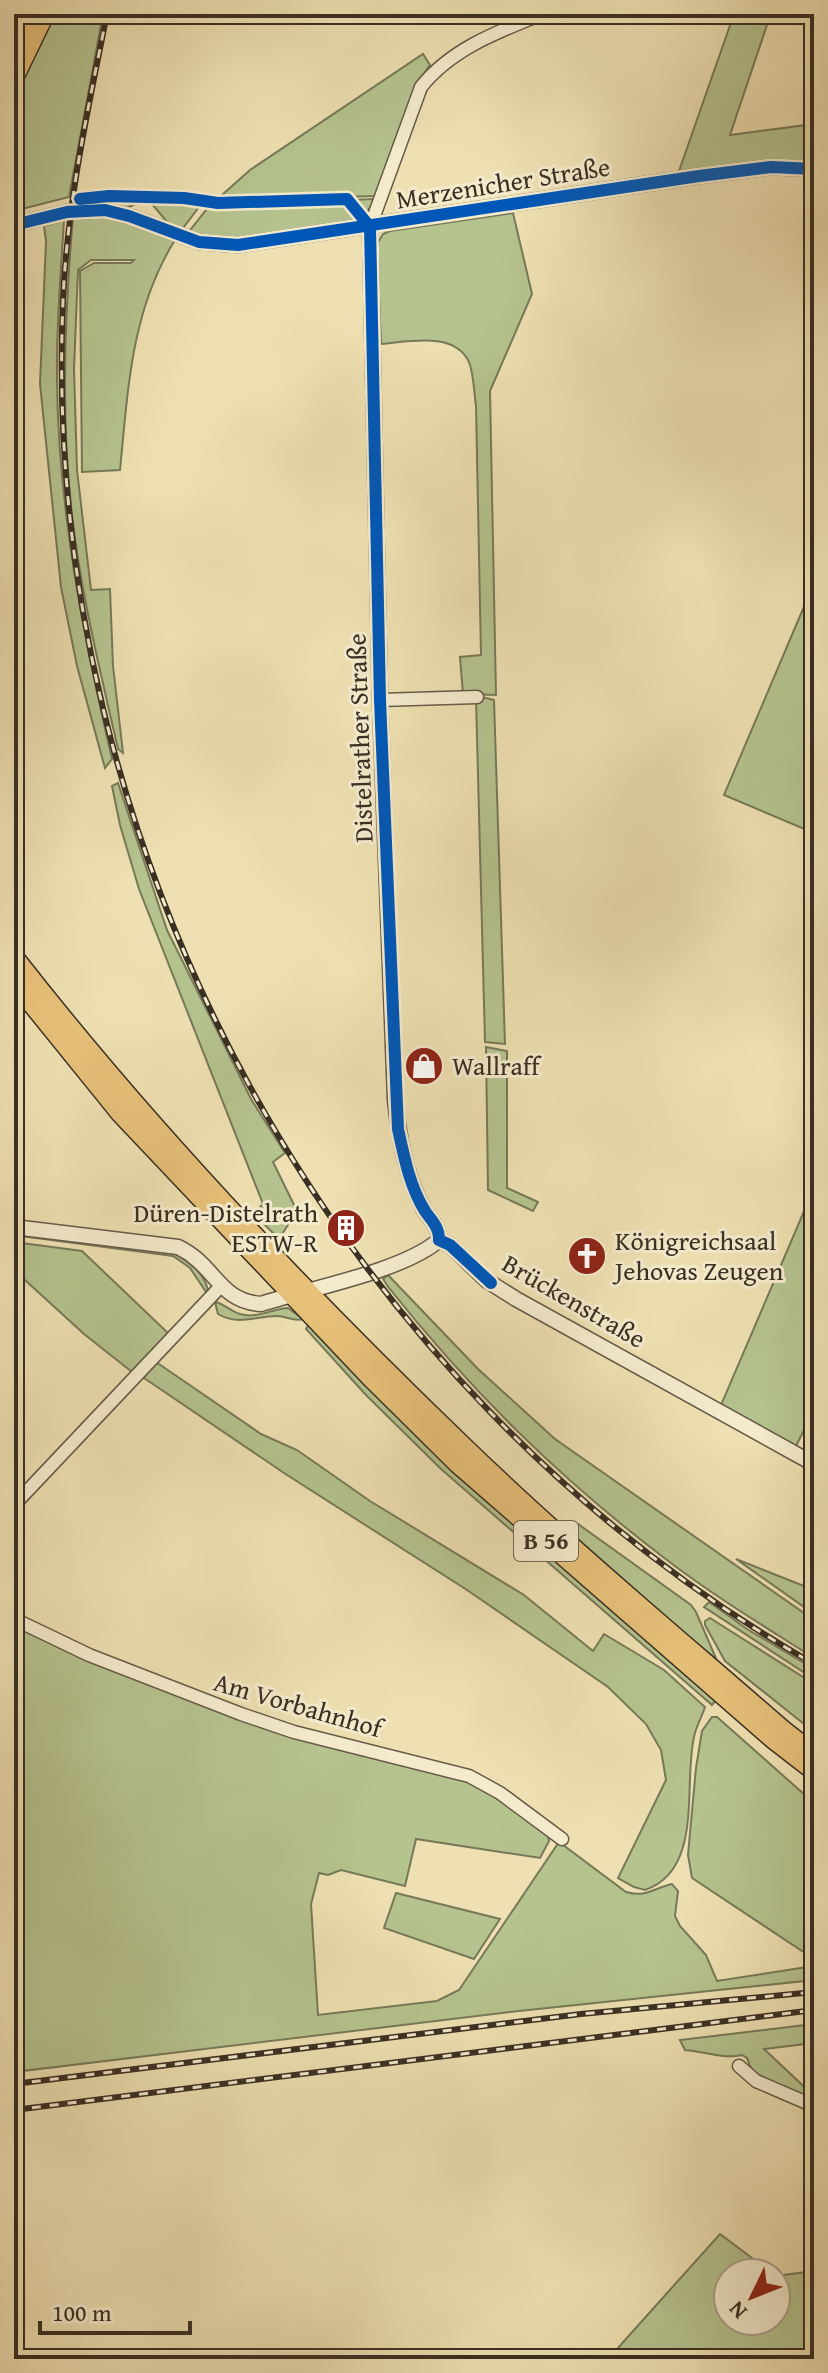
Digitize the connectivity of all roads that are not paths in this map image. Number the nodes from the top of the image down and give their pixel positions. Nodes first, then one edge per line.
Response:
1 (30, 14) edge
2 (45, 14) edge
3 (542, 14) edge
4 (14, 47) edge
5 (14, 78) edge
6 (814, 169) edge
7 (14, 225) edge
8 (370, 227) junction
9 (477, 697) dead end
10 (380, 700) junction
11 (14, 957) edge
12 (14, 982) edge
13 (14, 1227) edge
14 (439, 1240) junction
15 (222, 1285) junction
16 (299, 1293) junction
17 (814, 1464) edge
18 (14, 1505) edge
19 (14, 1619) edge
20 (814, 1754) edge
21 (814, 1771) edge
22 (562, 1839) dead end
23 (739, 2066) dead end
24 (814, 2106) edge

1 - 4 main road
2 - 5 main road
3 - 8 street
6 - 8 street, Merzenicher Straße
7 - 8 street, Merzenicher Straße
8 - 10 street, Distelrather Straße
9 - 10 street, Distelrather Straße
10 - 14 street, Distelrather Straße
11 - 16 main road, B 56
12 - 16 main road, B 56
13 - 15 street
14 - 16 street
14 - 17 street, Brückenstraße
15 - 16 street
15 - 18 street
16 - 20 main road, B 56
16 - 21 main road, B 56
19 - 22 street, Am Vorbahnhof
23 - 24 street

